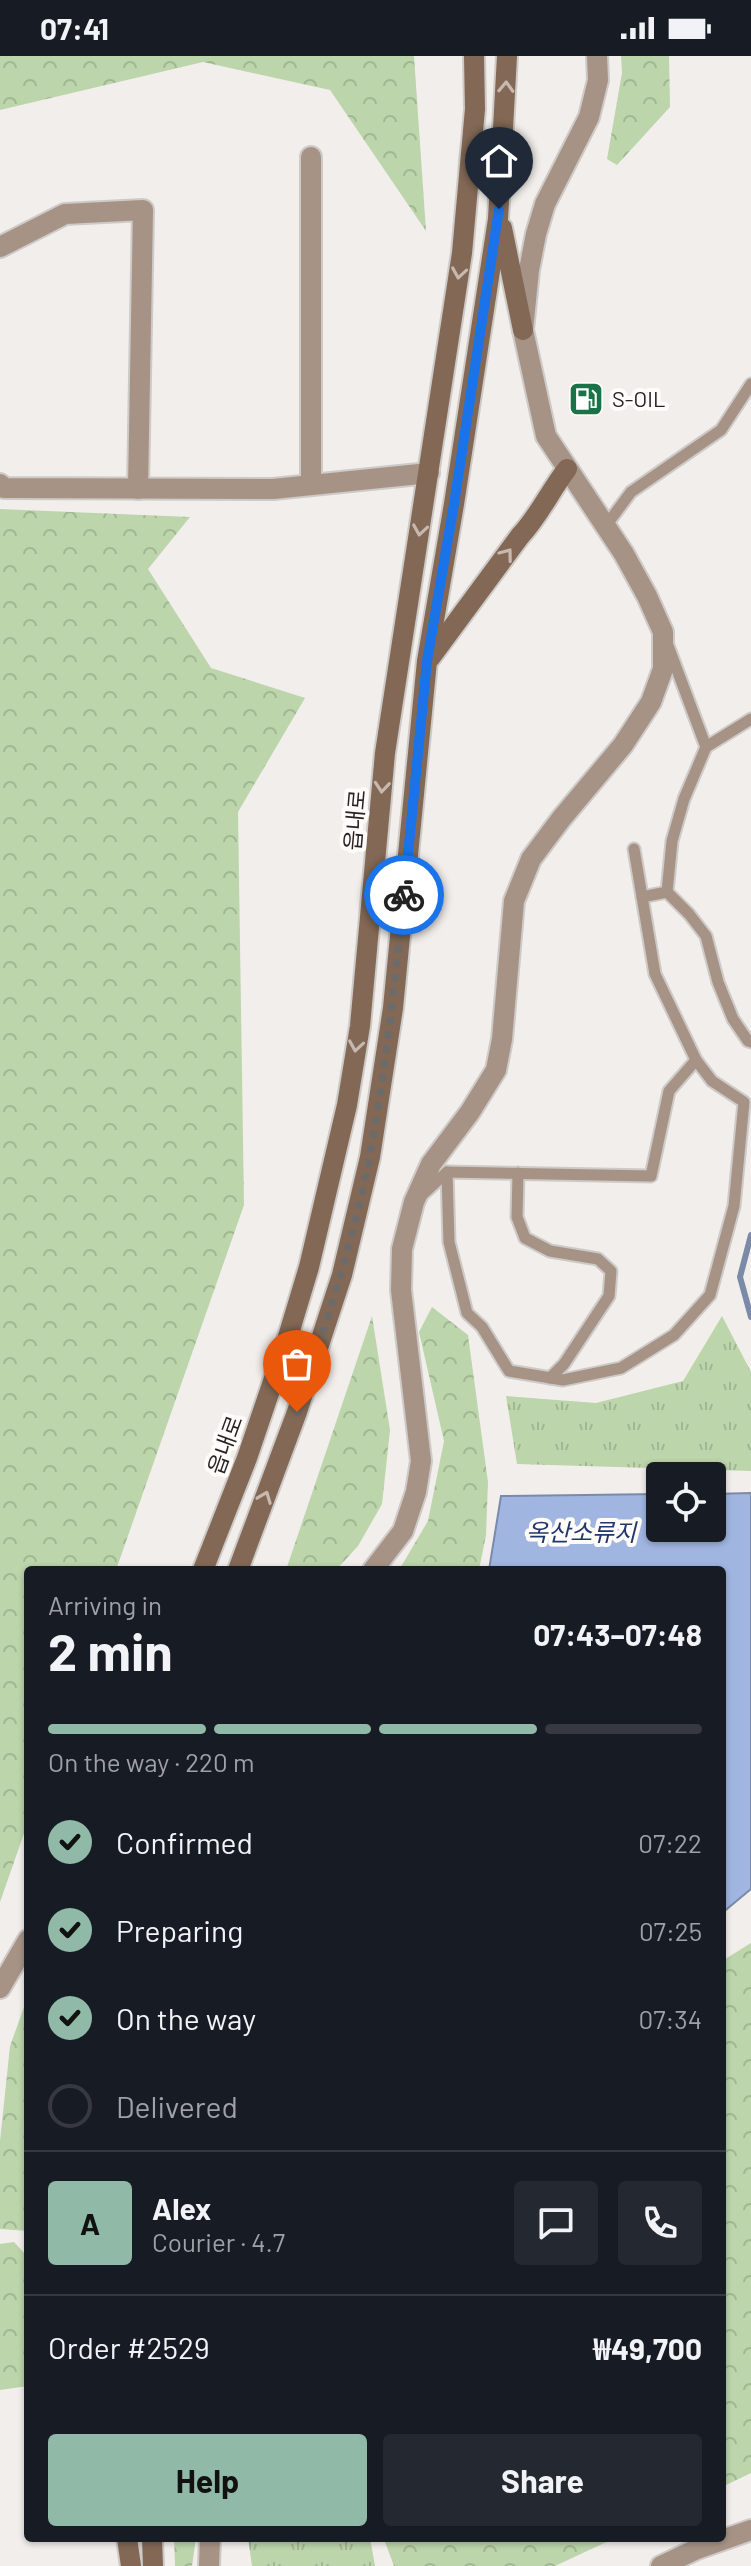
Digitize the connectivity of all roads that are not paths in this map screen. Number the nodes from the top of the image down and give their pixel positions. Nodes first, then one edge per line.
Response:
1 (474, 56) edge
2 (507, 56) edge
3 (597, 56) edge
4 (311, 157) dead end
5 (499, 209) junction
6 (0, 247) edge
7 (523, 330) junction
8 (751, 384) edge
9 (567, 469) junction
10 (429, 473) junction
11 (0, 484) edge
12 (311, 485) junction
13 (138, 489) junction
14 (605, 527) junction
15 (663, 632) junction
16 (427, 661) junction
17 (751, 719) edge
18 (706, 747) junction
19 (634, 849) dead end
20 (667, 892) junction
21 (642, 897) junction
22 (751, 1042) edge
23 (696, 1060) junction
24 (447, 1172) junction
25 (518, 1173) junction
26 (414, 1202) junction
27 (550, 1378) junction
28 (205, 1566) edge
29 (239, 1566) edge
30 (376, 1566) edge
31 (24, 1947) edge
32 (0, 1988) edge
33 (751, 2530) edge
34 (726, 2539) edge
35 (128, 2542) edge
36 (152, 2542) edge
37 (210, 2542) edge
38 (717, 2542) edge
39 (131, 2566) edge
40 (153, 2566) edge
41 (209, 2566) edge
42 (661, 2566) edge

1 -> 10 street, 읍내로
5 -> 2 street
3 - 7 street
4 - 12 street
5 - 7 street
5 - 16 street
6 - 13 street
7 - 9 street
8 - 14 lane
9 - 14 street
16 -> 9 street
10 - 12 street
10 -> 28 street, 읍내로
11 - 13 street
12 - 13 street
14 - 15 street
15 - 18 lane
15 - 26 street
29 -> 16 street
17 - 18 lane
18 - 20 lane
19 - 21 lane
20 - 21 lane
20 - 22 lane
21 - 23 lane
23 - 25 lane
23 - 27 lane
24 - 25 lane
24 - 26 lane
24 - 27 lane
25 - 27 lane
26 - 30 street
31 - 32 street
33 - 34 street
35 - 39 street
36 - 40 street
37 - 41 street
38 - 42 street

